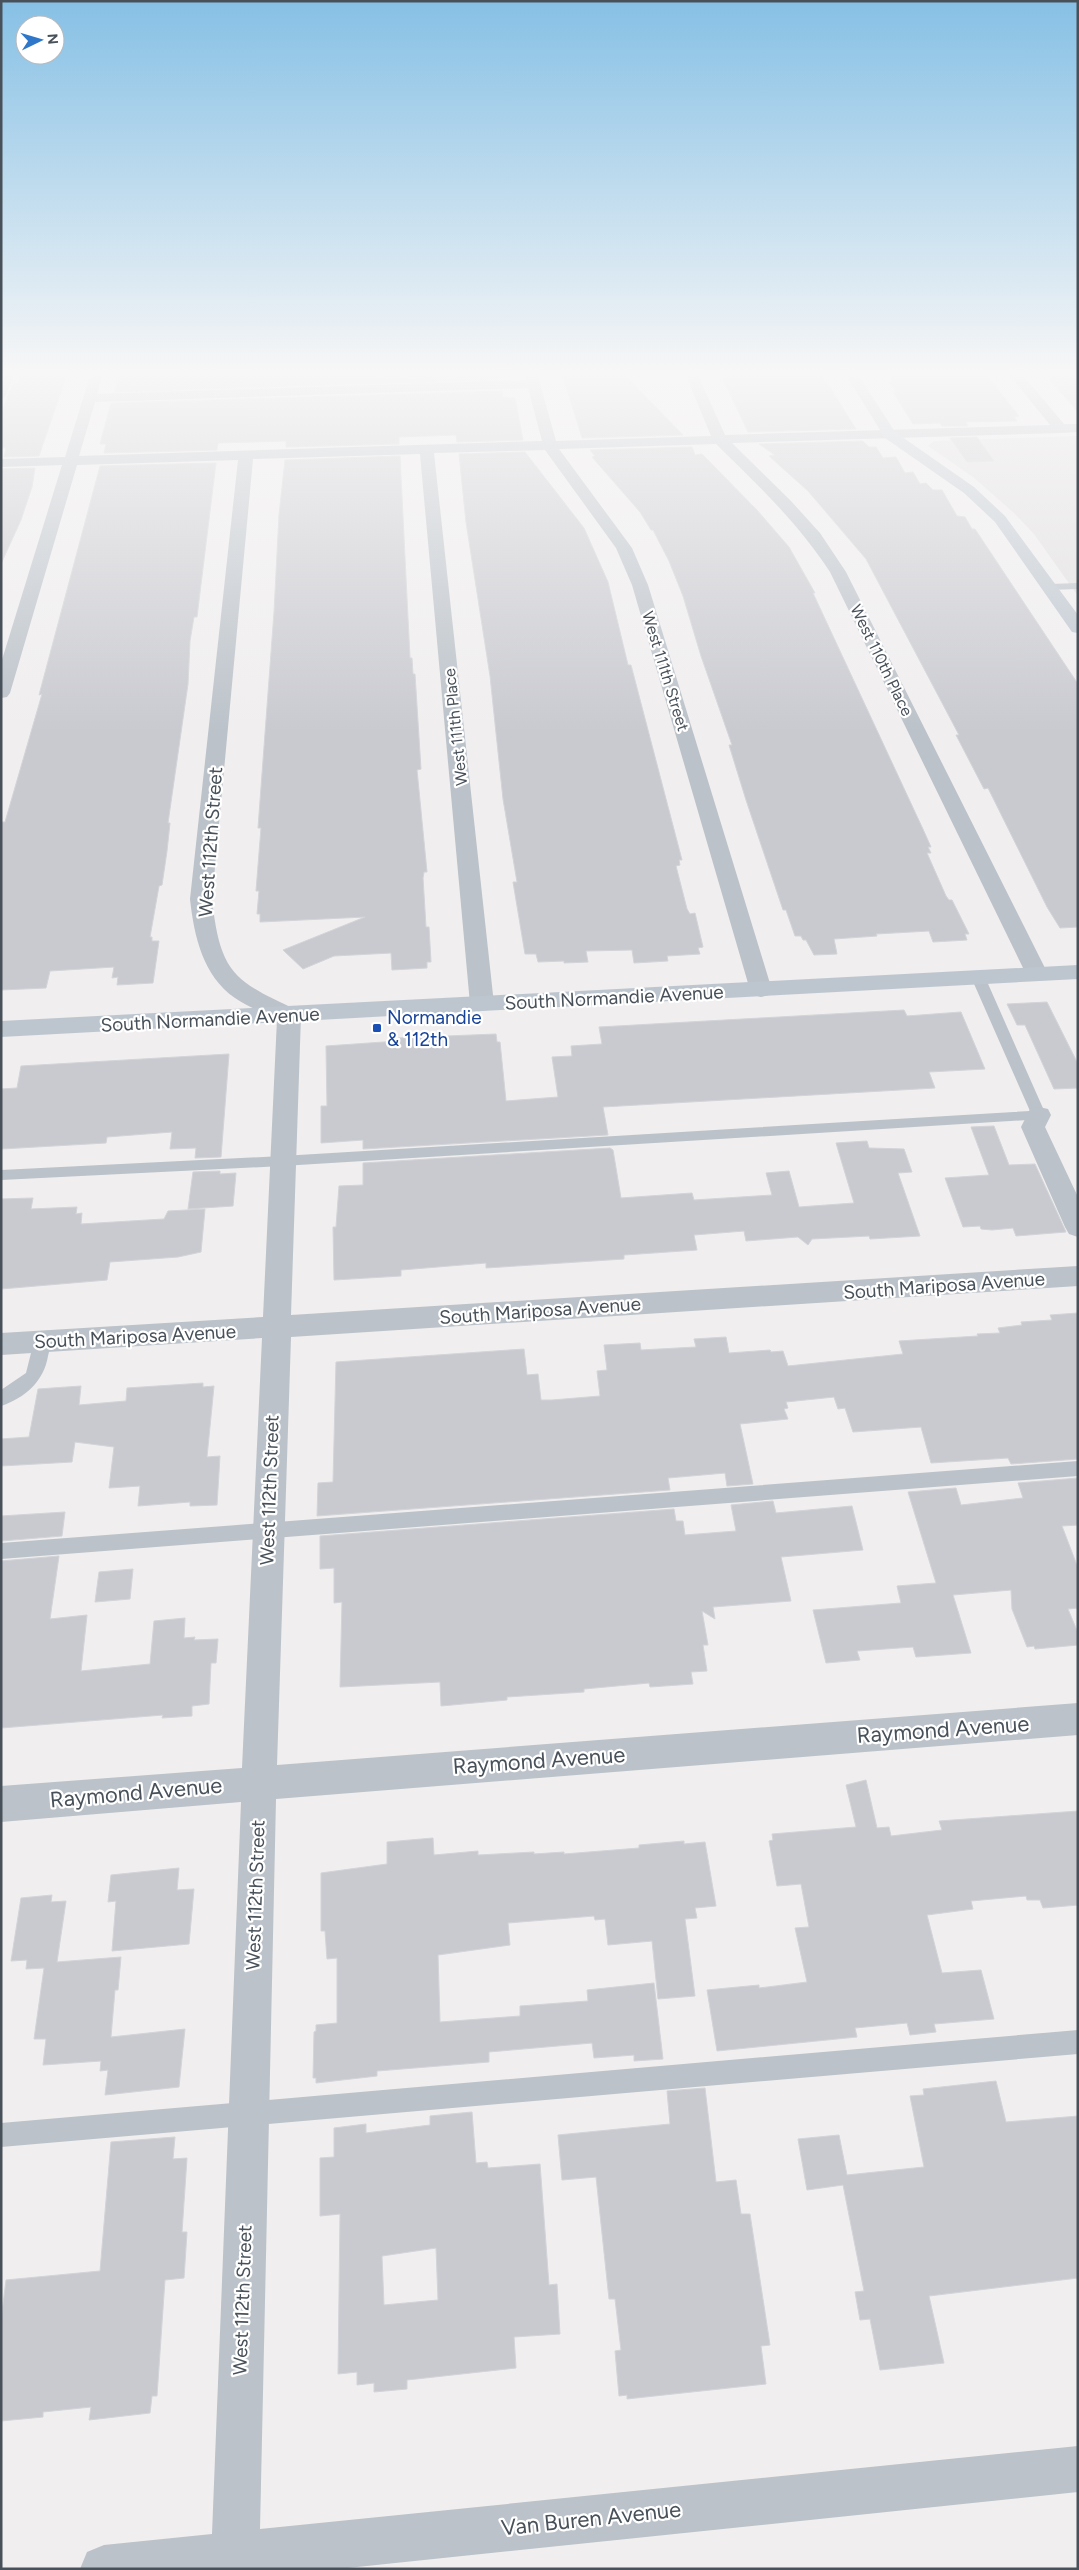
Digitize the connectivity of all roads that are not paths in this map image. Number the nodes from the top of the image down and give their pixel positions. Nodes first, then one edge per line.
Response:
1 (60, 493) edge
2 (242, 493) edge
3 (431, 493) edge
4 (584, 493) edge
5 (775, 493) edge
6 (972, 493) edge
7 (1078, 586) edge
8 (1050, 587) junction
9 (1078, 628) edge
10 (1, 693) edge
11 (1078, 972) edge
12 (1037, 974) junction
13 (978, 977) junction
14 (761, 990) junction
15 (482, 1004) junction
16 (289, 1016) junction
17 (1, 1029) edge
18 (1039, 1115) junction
19 (282, 1161) junction
20 (1, 1175) edge
21 (1078, 1228) edge
22 (1078, 1276) edge
23 (276, 1327) junction
24 (42, 1341) junction
25 (1, 1344) edge
26 (1, 1400) edge
27 (1078, 1468) edge
28 (268, 1531) junction
29 (1, 1551) edge
30 (1078, 1719) edge
31 (258, 1782) junction
32 (1, 1804) edge
33 (1078, 2042) edge
34 (247, 2112) junction
35 (1, 2135) edge
36 (1078, 2469) edge
37 (235, 2561) edge
38 (104, 2569) edge

1 - 10 street
2 - 16 street, West 112th Street
3 - 15 street, West 111th Place
4 - 14 street, West 111th Street
5 - 12 street, West 110th Place
6 - 8 main road
7 - 8 lane
8 - 9 main road
11 - 12 main road, South Normandie Avenue
12 - 13 main road, South Normandie Avenue
13 - 14 main road, South Normandie Avenue
13 - 18 lane
14 - 15 main road, South Normandie Avenue
15 - 16 main road, South Normandie Avenue
16 - 17 main road, South Normandie Avenue
16 - 19 street, West 112th Street
18 - 19 lane
18 - 21 street
19 - 20 lane
19 - 23 street, West 112th Street
22 - 23 street, South Mariposa Avenue
23 - 24 street, South Mariposa Avenue
23 - 28 street, West 112th Street
24 - 25 street, South Mariposa Avenue
24 - 26 lane
27 - 28 lane
28 - 29 lane
28 - 31 street, West 112th Street
30 - 31 street, Raymond Avenue
31 - 32 street, Raymond Avenue
31 - 34 street, West 112th Street
33 - 34 lane
34 - 35 lane
34 - 37 street, West 112th Street
36 - 37 street, Van Buren Avenue
37 - 38 street, Van Buren Avenue

